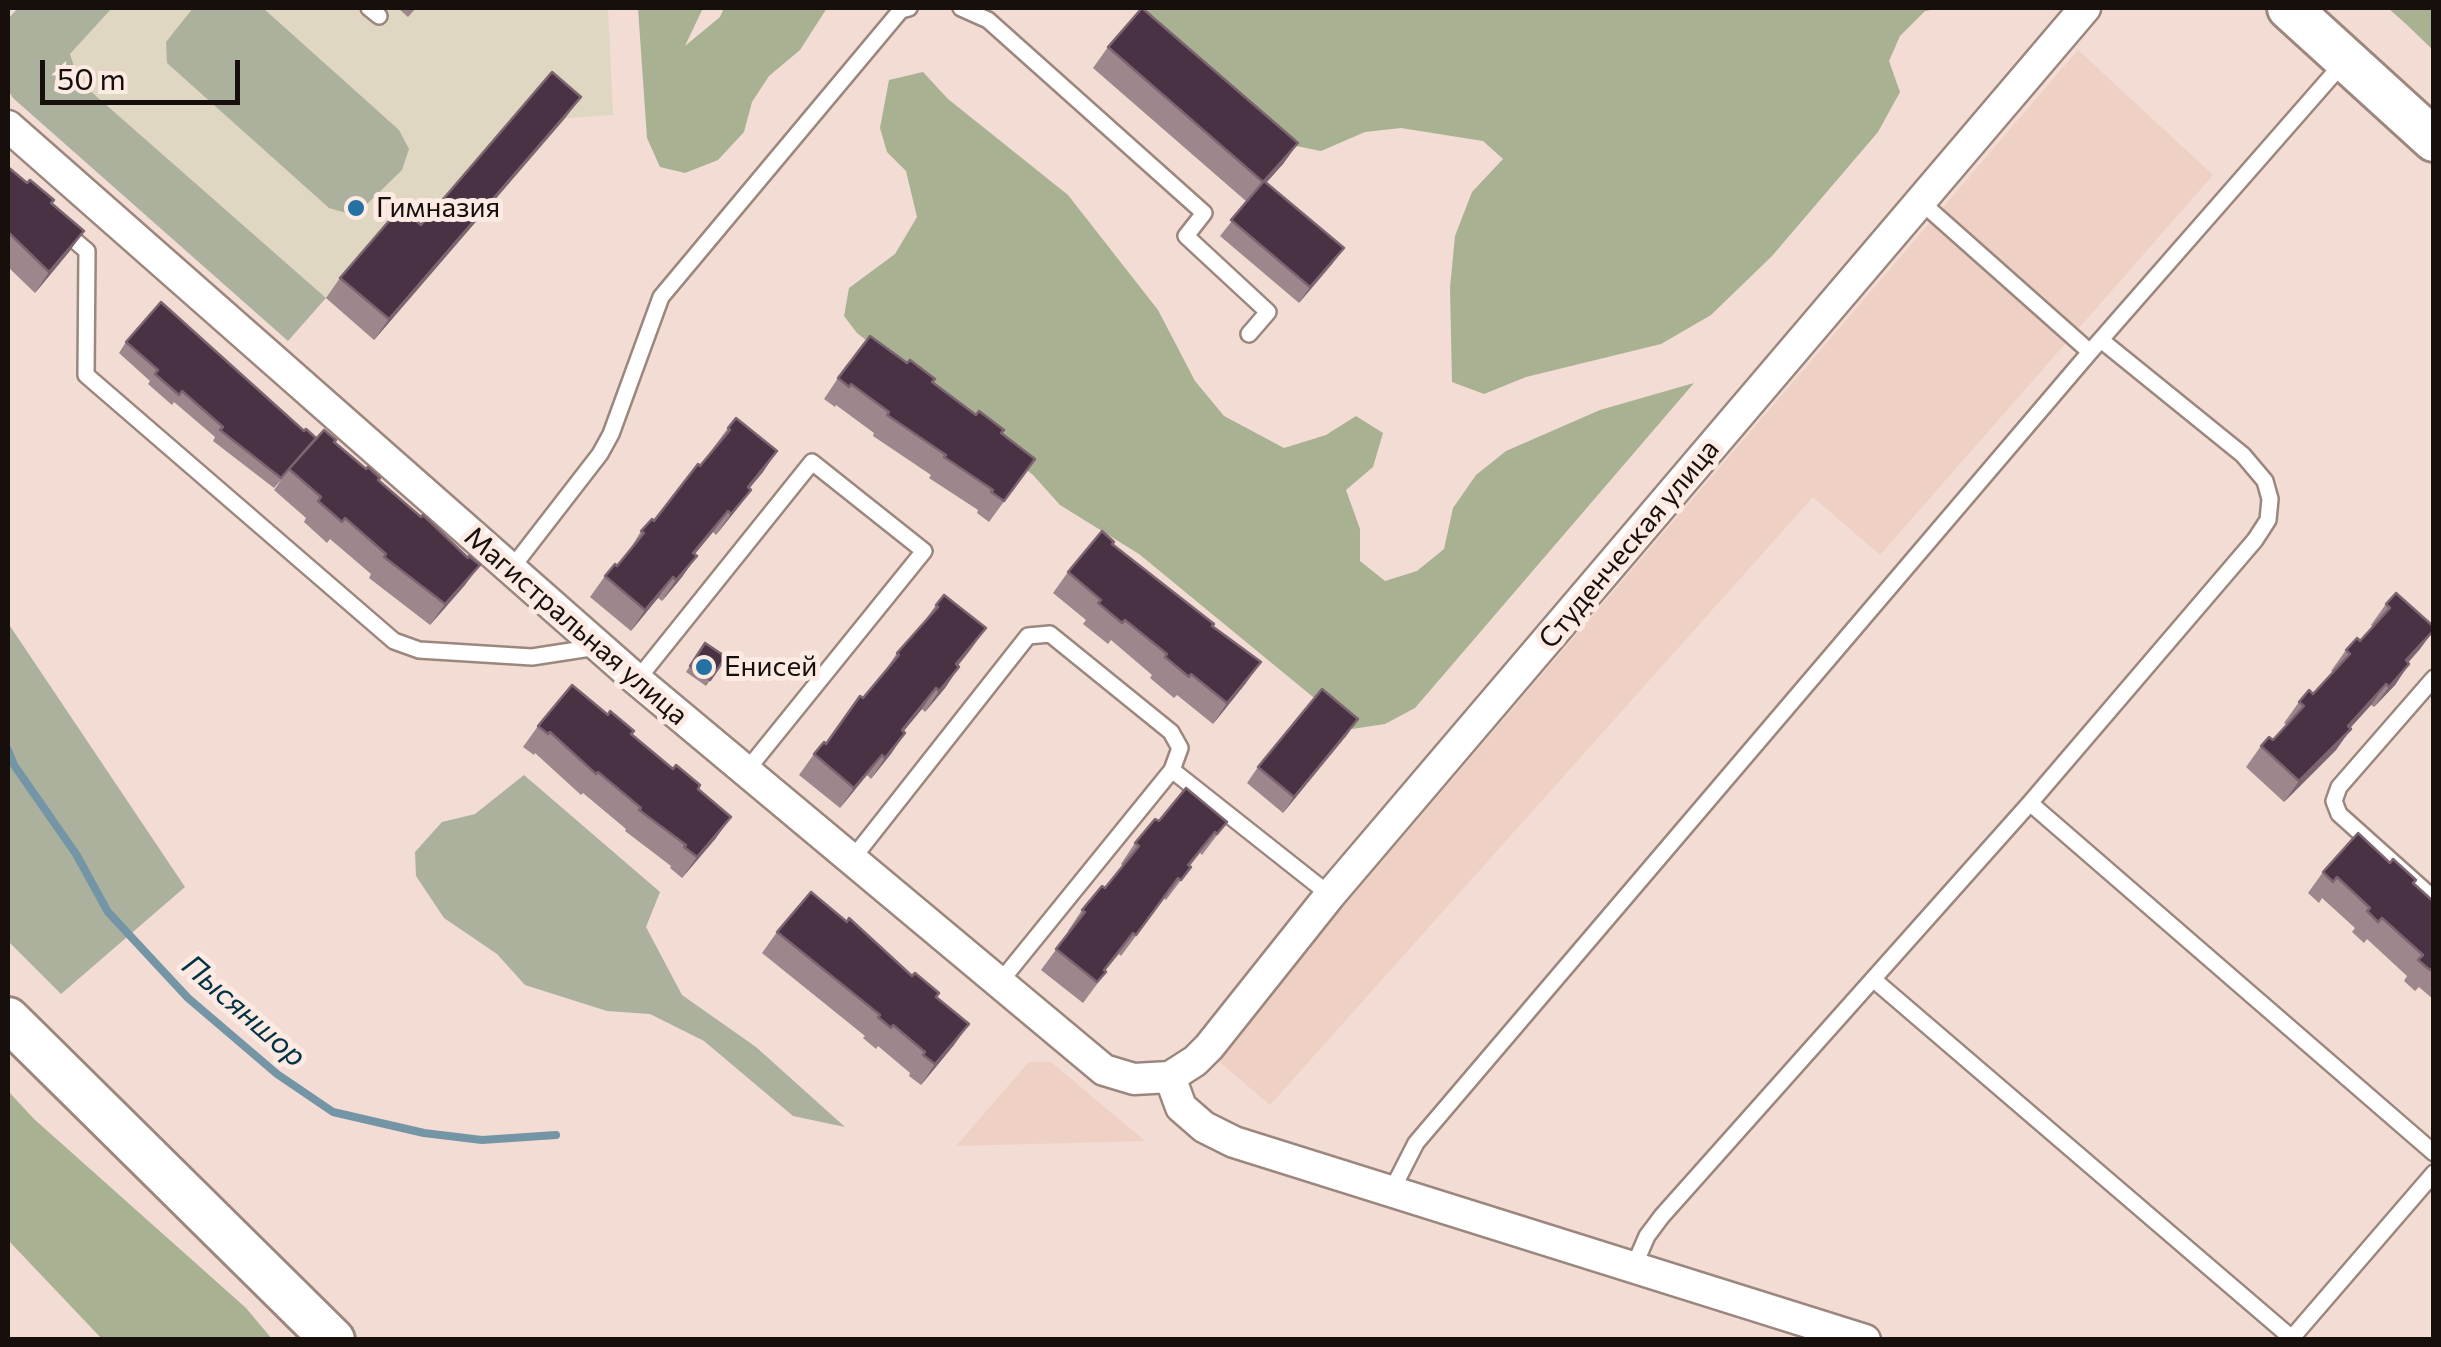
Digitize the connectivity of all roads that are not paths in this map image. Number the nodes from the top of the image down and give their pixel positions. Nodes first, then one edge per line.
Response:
1 (909, 8) edge
2 (960, 8) edge
3 (2086, 8) edge
4 (2289, 8) edge
5 (2346, 60) junction
6 (10, 135) edge
7 (2434, 140) edge
8 (1920, 201) junction
9 (47, 217) edge
10 (1249, 334) dead end
11 (2096, 346) junction
12 (511, 570) junction
13 (598, 646) junction
14 (2434, 678) edge
15 (637, 680) junction
16 (747, 770) junction
17 (1172, 770) junction
18 (2030, 803) junction
19 (852, 858) junction
20 (1330, 895) junction
21 (2434, 899) edge
22 (1873, 979) junction
23 (1000, 982) junction
24 (8, 1019) edge
25 (1170, 1077) junction
26 (2434, 1153) edge
27 (2434, 1173) edge
28 (1392, 1190) junction
29 (1634, 1266) junction
30 (2292, 1339) edge
31 (333, 1340) edge
32 (1865, 1340) edge

1 - 12 lane
2 - 10 lane
3 - 8 street, Студенческая улица
4 - 5 main road
5 - 7 main road
5 - 11 lane
6 - 12 street, Магистральная улица
8 - 11 lane
8 - 20 street, Студенческая улица
9 - 13 lane
11 - 18 lane
11 - 28 lane
12 - 13 street, Магистральная улица
13 - 15 street, Магистральная улица
14 - 21 lane
15 - 16 street, Магистральная улица
15 - 16 lane
16 - 19 street, Магистральная улица
17 - 19 lane
17 - 20 lane
17 - 23 lane
18 - 22 lane
18 - 26 lane
19 - 23 street, Магистральная улица
20 - 25 street, Студенческая улица
22 - 29 lane
22 - 30 lane
23 - 25 street, Магистральная улица
24 - 31 main road
25 - 28 street
27 - 30 lane
28 - 29 street
29 - 32 street

